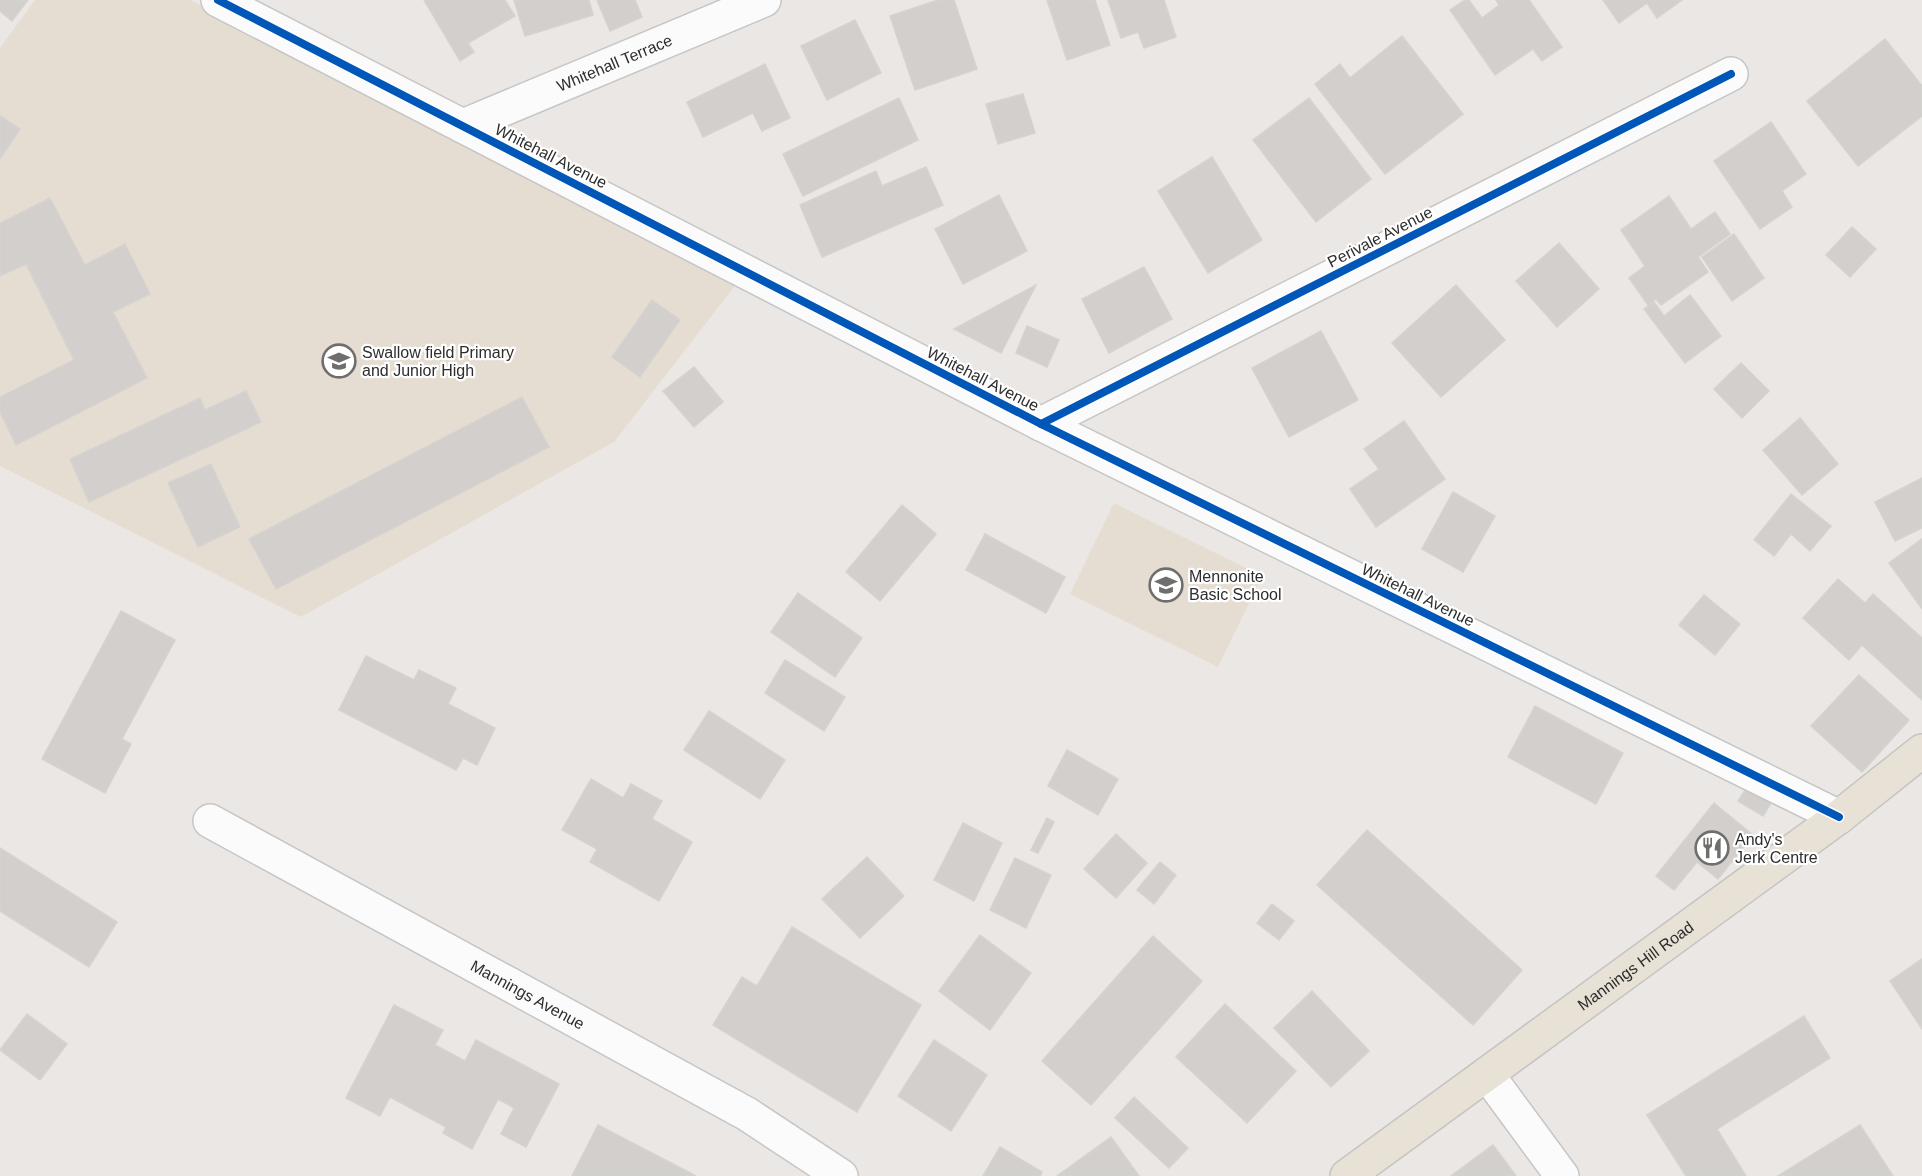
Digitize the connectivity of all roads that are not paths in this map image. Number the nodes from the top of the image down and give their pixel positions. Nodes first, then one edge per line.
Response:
1 (218, 0) edge
2 (764, 0) edge
3 (1731, 74) dead end
4 (463, 126) junction
5 (1041, 424) junction
6 (1922, 751) edge
7 (1839, 817) junction
8 (210, 820) dead end
9 (1487, 1074) junction
10 (841, 1176) edge
11 (1347, 1176) edge
12 (1562, 1176) edge

1 - 4 street, Whitehall Avenue
2 - 4 street, Whitehall Terrace
3 - 5 street, Perivale Avenue
4 - 5 street, Whitehall Avenue
5 - 7 street, Whitehall Avenue
6 - 7 main road, Mannings Hill Road
7 - 9 main road, Mannings Hill Road
8 - 10 street, Mannings Avenue
9 - 11 main road, Mannings Hill Road
9 - 12 street

